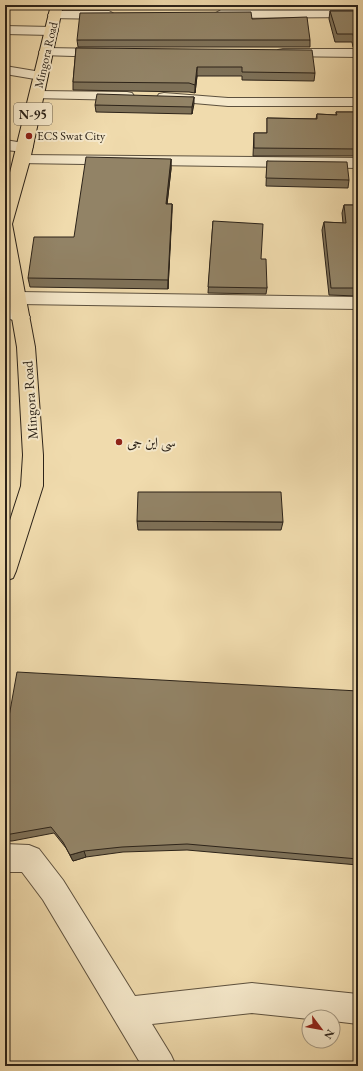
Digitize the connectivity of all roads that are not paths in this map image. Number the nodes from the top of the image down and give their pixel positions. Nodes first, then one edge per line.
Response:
1 (56, 10) edge
2 (358, 13) edge
3 (206, 14) edge
4 (119, 15) edge
5 (5, 30) edge
6 (51, 31) junction
7 (46, 52) junction
8 (122, 53) edge
9 (272, 53) edge
10 (358, 53) edge
11 (5, 70) edge
12 (41, 76) junction
13 (37, 95) junction
14 (358, 102) edge
15 (5, 145) edge
16 (24, 154) junction
17 (358, 163) edge
18 (9, 190) edge
19 (5, 222) edge
20 (5, 226) edge
21 (358, 303) edge
22 (15, 308) edge
23 (5, 571) edge
24 (5, 858) edge
25 (358, 1009) edge
26 (128, 1012) junction
27 (160, 1066) edge

1 - 4 street
1 - 6 highway, Mingora Road / N-95
2 - 3 street
5 - 6 street
6 - 7 highway, Mingora Road / N-95
7 - 8 street
7 - 12 highway, Mingora Road / N-95
9 - 10 street
11 - 12 street
12 - 13 highway, Mingora Road / N-95
13 - 14 street
13 - 16 highway, Mingora Road / N-95
15 - 16 street
16 - 17 street
16 - 18 highway, Mingora Road / N-95
18 - 19 highway, Mingora Road / N-95
20 - 22 highway, Mingora Road
21 - 22 street
22 - 23 highway, Mingora Road
24 - 26 street
25 - 26 street
26 - 27 street

